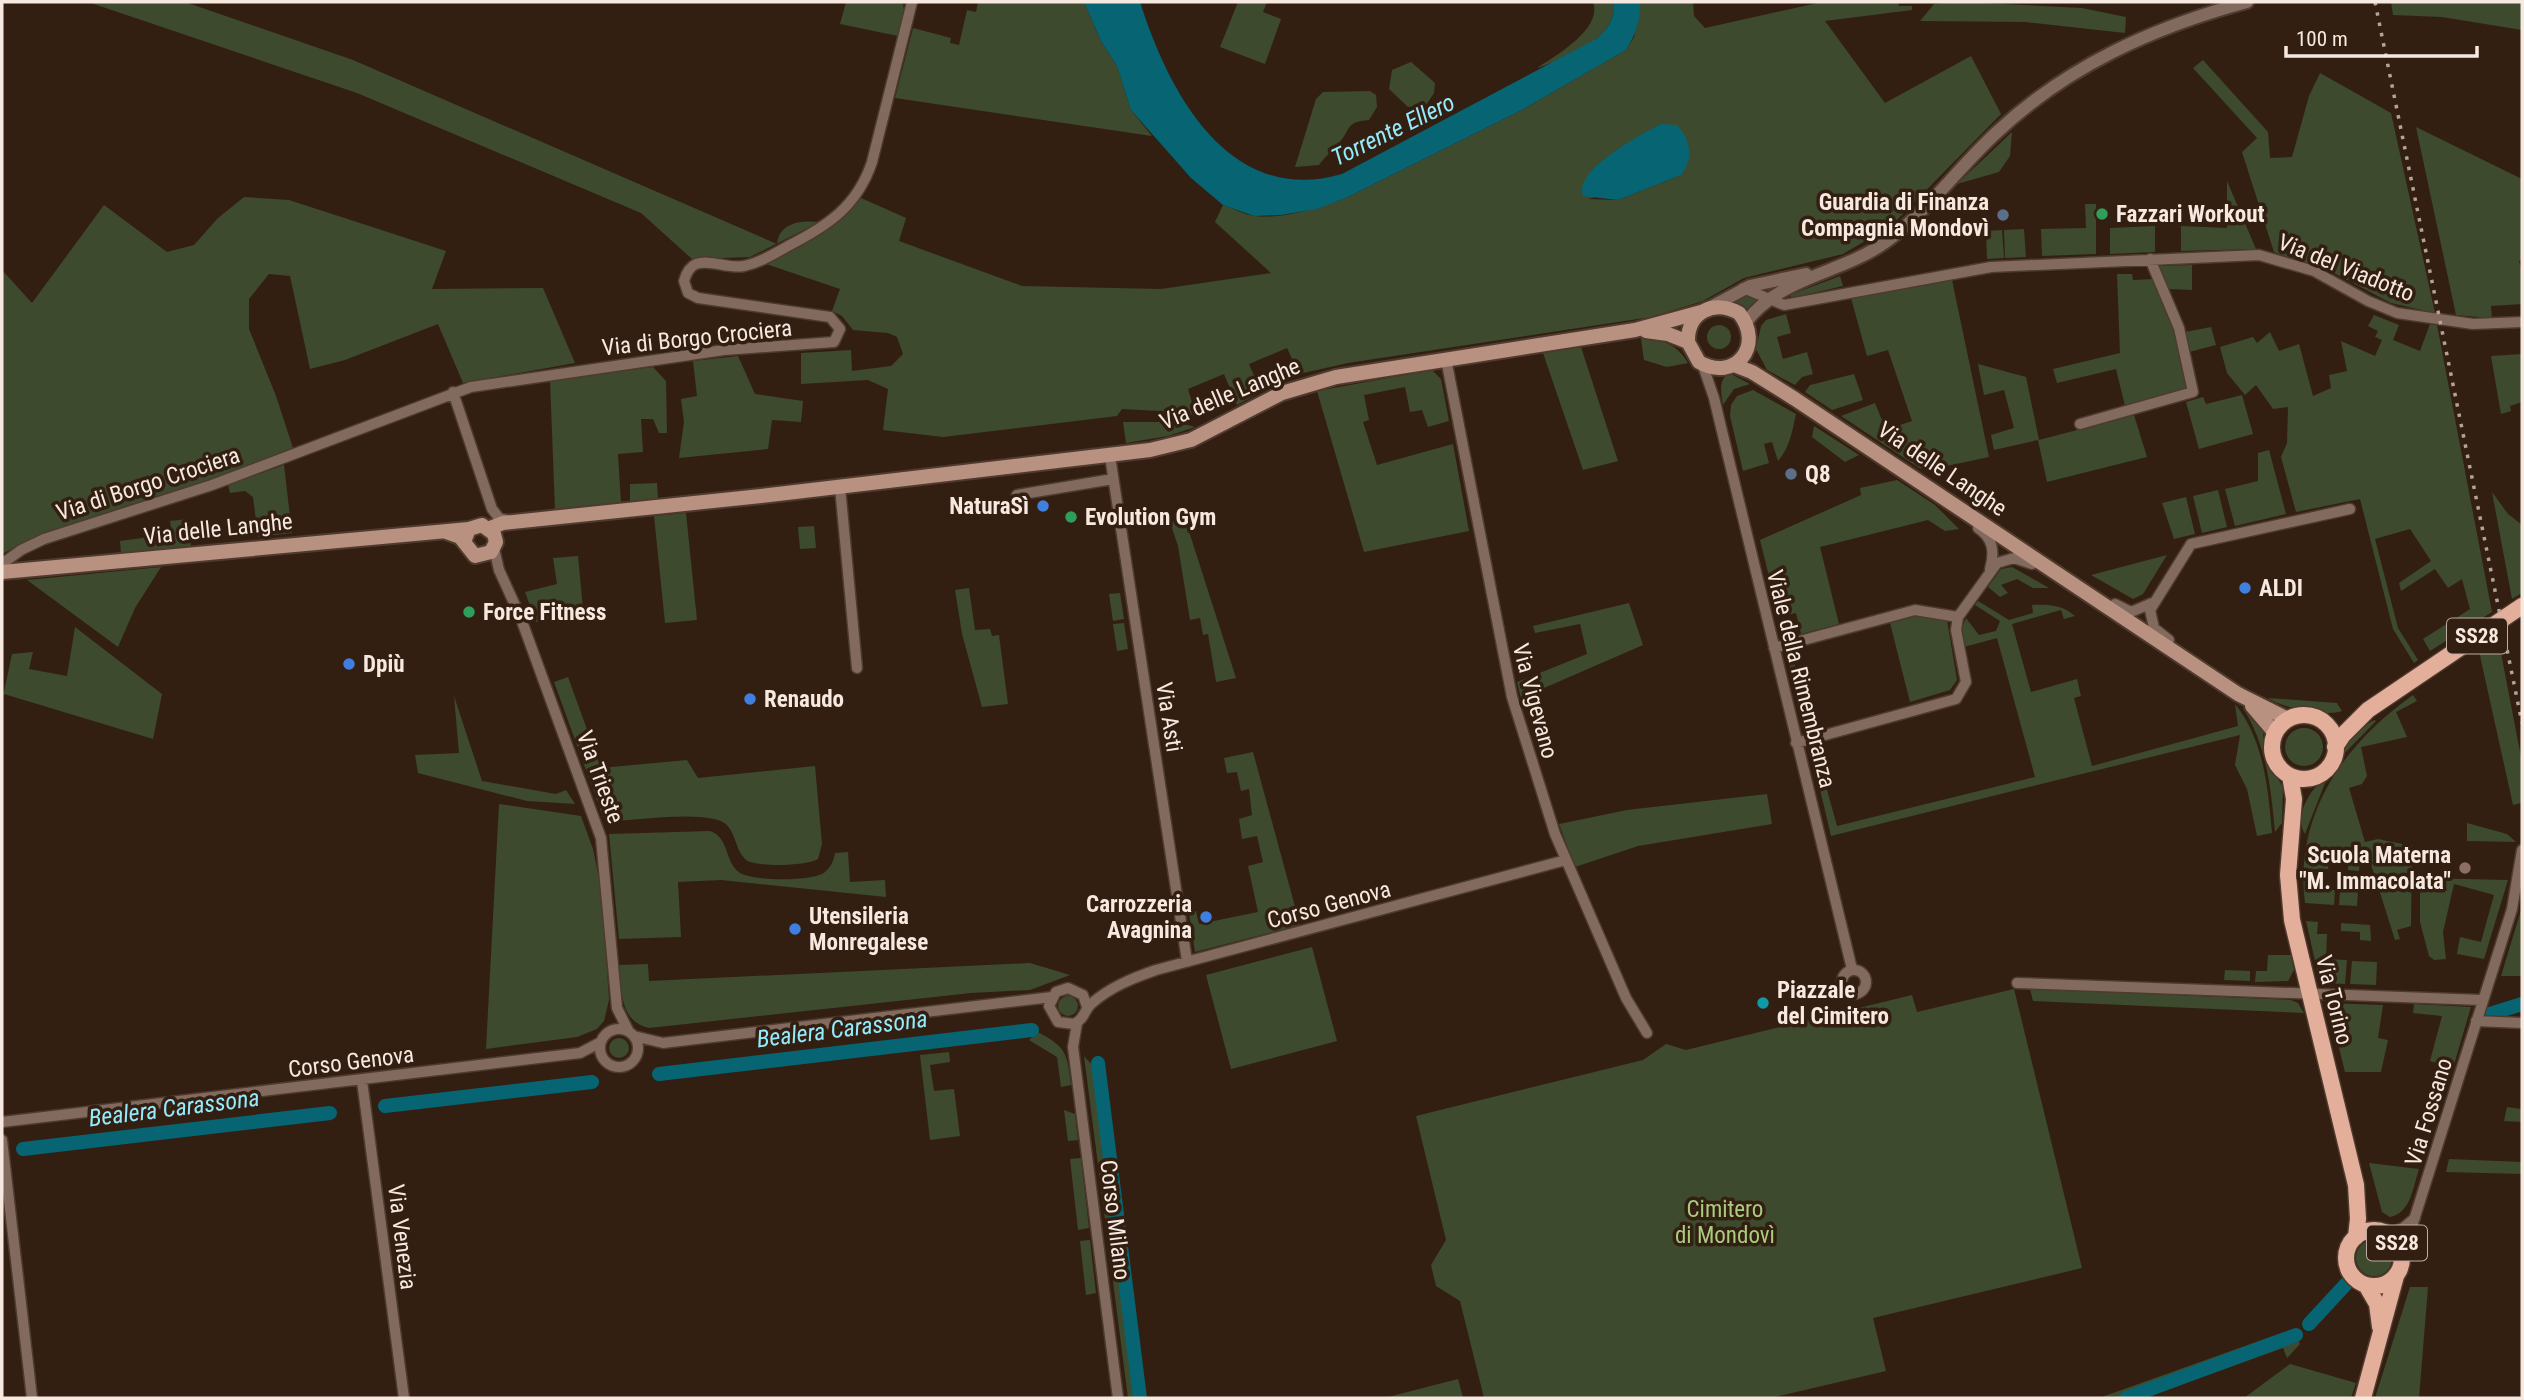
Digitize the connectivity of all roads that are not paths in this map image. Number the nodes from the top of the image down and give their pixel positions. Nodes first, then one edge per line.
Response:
1 (912, 2) edge
2 (2247, 2) edge
3 (2150, 259) junction
4 (1837, 267) junction
5 (1743, 288) junction
6 (1766, 299) junction
7 (1705, 310) junction
8 (1746, 322) junction
9 (2522, 322) edge
10 (1635, 330) junction
11 (1688, 342) junction
12 (1746, 351) junction
13 (1446, 359) junction
14 (1702, 363) junction
15 (1727, 367) junction
16 (1772, 384) junction
17 (453, 392) junction
18 (1714, 398) junction
19 (2080, 424) dead end
20 (1110, 456) junction
21 (1113, 479) junction
22 (840, 487) junction
23 (1017, 495) dead end
24 (2350, 509) dead end
25 (1961, 510) junction
26 (511, 522) junction
27 (466, 536) junction
28 (493, 539) junction
29 (480, 556) junction
30 (2, 564) edge
31 (499, 570) junction
32 (1990, 570) junction
33 (2052, 570) junction
34 (2, 572) edge
35 (2086, 593) junction
36 (2152, 603) junction
37 (2522, 606) edge
38 (1958, 617) junction
39 (1773, 648) junction
40 (2190, 663) junction
41 (857, 668) dead end
42 (2238, 694) junction
43 (2368, 710) junction
44 (2288, 719) junction
45 (2326, 725) junction
46 (2275, 733) junction
47 (1796, 743) junction
48 (2335, 747) junction
49 (2290, 776) junction
50 (2310, 778) junction
51 (2293, 822) junction
52 (2522, 850) edge
53 (1566, 860) junction
54 (1187, 961) junction
55 (1852, 969) dead end
56 (2017, 983) dead end
57 (1078, 990) junction
58 (1105, 993) junction
59 (2308, 993) junction
60 (1052, 997) junction
61 (2482, 1000) junction
62 (1027, 1002) junction
63 (1087, 1007) junction
64 (617, 1008) junction
65 (1050, 1012) junction
66 (2476, 1021) junction
67 (1077, 1023) junction
68 (2522, 1023) edge
69 (1064, 1025) junction
70 (1647, 1033) dead end
71 (632, 1034) junction
72 (604, 1037) junction
73 (663, 1043) junction
74 (1073, 1047) junction
75 (580, 1053) junction
76 (636, 1058) junction
77 (604, 1059) junction
78 (362, 1081) junction
79 (2, 1122) edge
80 (2, 1140) edge
81 (2356, 1185) junction
82 (2417, 1215) junction
83 (2385, 1232) junction
84 (2356, 1237) junction
85 (2402, 1258) junction
86 (2396, 1276) junction
87 (2366, 1285) junction
88 (2380, 1336) junction
89 (32, 1398) edge
90 (404, 1398) edge
91 (1118, 1398) edge
92 (2363, 1398) edge

1 - 17 street, Via di Borgo Crociera
2 - 4 street
3 - 6 street, Via del Viadotto
3 - 9 street, Via del Viadotto
3 - 19 street
4 - 5 street
4 - 6 street
5 - 6 street, Via del Viadotto
5 - 7 street
6 - 8 street
7 - 8 main road
7 - 10 main road, Via delle Langhe
7 - 11 main road
8 - 12 main road
10 - 11 main road, Via delle Langhe
10 - 13 main road, Via delle Langhe
11 - 14 main road
12 - 15 main road
12 - 16 main road, Via delle Langhe
13 - 20 main road, Via delle Langhe
13 - 53 street, Via Vigevano
14 - 15 main road, Via delle Langhe
14 - 18 street, Viale della Rimembranza
15 - 16 main road, Via delle Langhe
15 - 18 street
16 - 25 main road, Via delle Langhe
17 - 26 street
17 - 30 street, Via di Borgo Crociera
18 - 39 street, Viale della Rimembranza
20 - 21 street, Via Asti
20 - 22 main road, Via delle Langhe
21 - 23 street
21 - 54 street, Via Asti
22 - 26 main road, Via delle Langhe
22 - 41 street
24 - 36 street
25 - 32 street
25 - 33 main road, Via delle Langhe
26 - 28 main road, Via delle Langhe
27 - 28 main road, Via delle Langhe
27 - 29 main road
27 - 34 main road, Via delle Langhe
28 - 29 main road, Via delle Langhe
28 - 31 street, Via Trieste
29 - 31 street, Via Trieste
31 - 64 street, Via Trieste
32 - 33 street
32 - 38 street
33 - 35 main road, Via delle Langhe
35 - 36 street, Via delle Langhe
35 - 40 main road, Via delle Langhe
36 - 40 street, Via delle Langhe
37 - 43 main road, Via Torino / SS28
38 - 39 street
38 - 47 street
39 - 47 street, Viale della Rimembranza
40 - 42 main road, Via delle Langhe
42 - 44 main road, Via delle Langhe
42 - 46 main road, Via delle Langhe
43 - 45 main road, Via Torino / SS28
43 - 48 main road, Via Torino / SS28
44 - 45 main road
44 - 46 main road
45 - 48 main road
46 - 49 main road, Via Torino
47 - 55 street, Viale della Rimembranza
48 - 50 main road, Via Torino
49 - 50 main road
49 - 51 main road, Via Torino / SS28
50 - 51 main road, Via Torino / SS28
51 - 59 main road, Via Torino / SS28
52 - 61 street, Via Fossano
53 - 54 street, Corso Genova
53 - 70 street, Via Vigevano
54 - 58 street, Corso Genova
56 - 59 street
57 - 58 street, Corso Genova
57 - 60 street, Corso Genova
57 - 63 street
58 - 63 street, Corso Genova
59 - 61 street
59 - 81 main road, Via Torino / SS28
60 - 62 street, Corso Genova
60 - 65 street
61 - 66 street, Via Fossano
62 - 65 street, Corso Genova
62 - 73 street, Corso Genova
63 - 67 street, Corso Genova
64 - 71 street, Via Trieste
64 - 72 street, Via Trieste
65 - 69 street, Corso Genova
66 - 68 street
66 - 82 street, Via Fossano
67 - 69 street
67 - 74 street, Corso Milano
69 - 74 street, Corso Milano
71 - 72 street, Corso Genova
71 - 73 street, Corso Genova
71 - 76 street
72 - 75 street, Corso Genova
72 - 77 street
73 - 76 street, Corso Genova
74 - 91 street, Corso Milano
75 - 77 street, Corso Genova
75 - 78 street, Corso Genova
76 - 77 street, Corso Genova
78 - 79 street, Corso Genova
78 - 90 street, Via Venezia
80 - 89 street
81 - 83 main road, Via Torino / SS28
81 - 84 main road, Via Torino / SS28
82 - 83 street
82 - 85 street, Via Fossano
83 - 84 main road, SS28
83 - 85 main road, Via Torino / SS28
84 - 87 main road, Via Torino / SS28
85 - 86 main road, Via Torino / SS28
86 - 87 main road, SS28
86 - 88 main road, Via Torino / SS28
87 - 88 main road, Via Torino / SS28
88 - 92 main road, Via Torino / SS28

